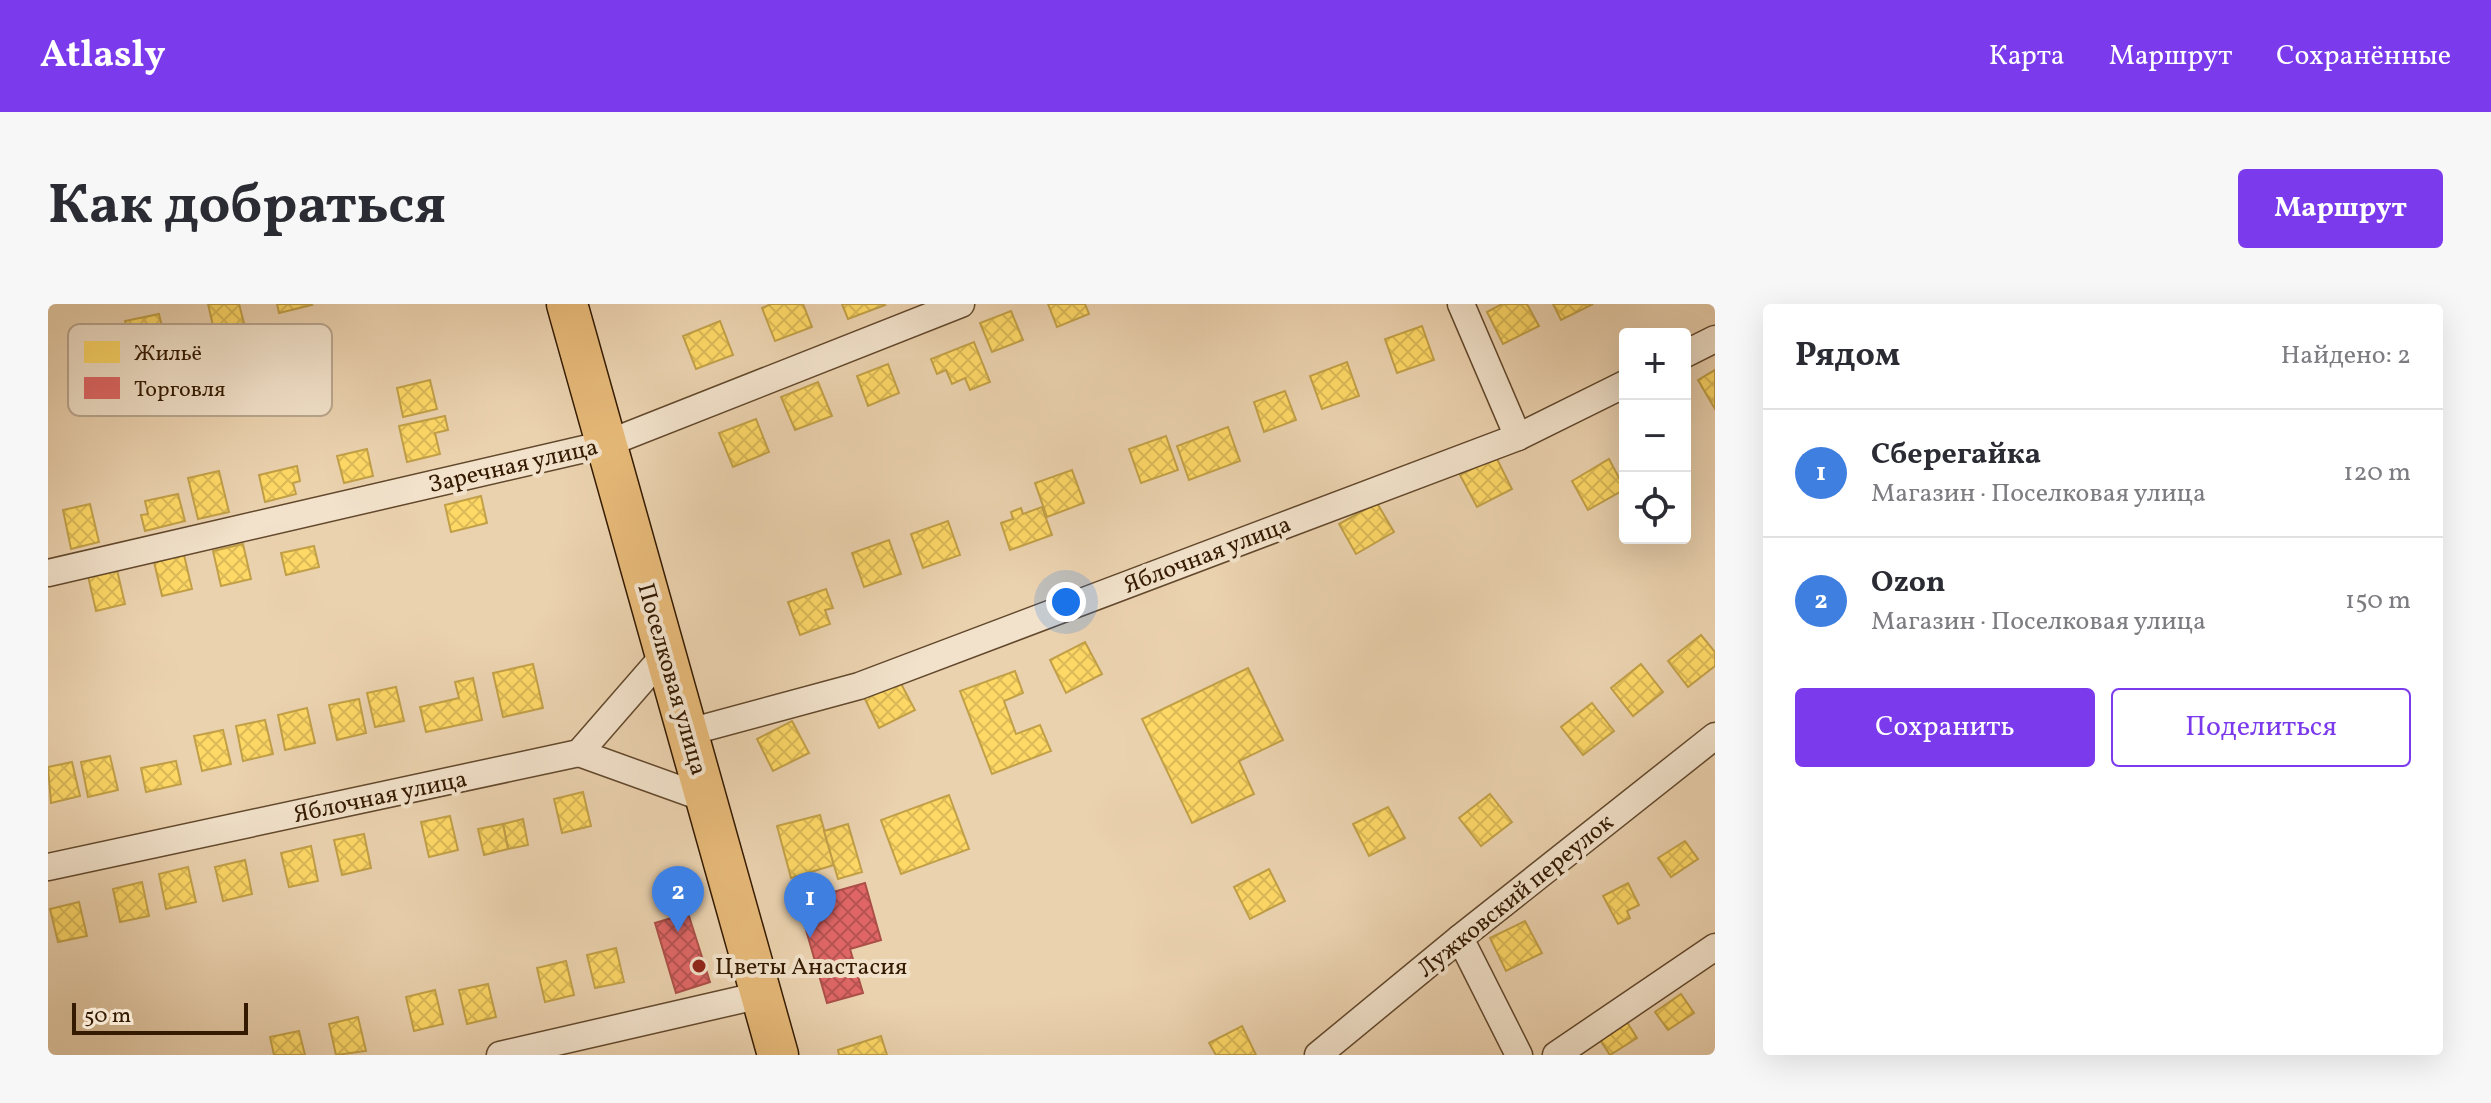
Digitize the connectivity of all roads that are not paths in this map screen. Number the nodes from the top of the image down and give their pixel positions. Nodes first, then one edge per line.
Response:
1 (567, 304) edge
2 (961, 304) edge
3 (1461, 304) edge
4 (1715, 339) edge
5 (1691, 351) edge
6 (1619, 387) edge
7 (1518, 437) junction
8 (606, 444) junction
9 (48, 573) edge
10 (666, 653) junction
11 (689, 732) junction
12 (1715, 736) edge
13 (579, 753) junction
14 (707, 799) junction
15 (48, 867) edge
16 (1460, 938) junction
17 (1715, 947) edge
18 (761, 995) junction
19 (500, 1055) edge
20 (778, 1055) edge
21 (1318, 1055) edge
22 (1519, 1055) edge
23 (1556, 1055) edge

1 - 8 highway, Поселковая улица
2 - 8 street, Заречная улица
3 - 7 street
4 - 5 street
6 - 7 street, Яблочная улица
7 - 11 street, Яблочная улица
8 - 9 street, Заречная улица
8 - 10 highway, Поселковая улица
10 - 11 highway, Поселковая улица
10 - 13 street
11 - 14 highway, Поселковая улица
12 - 16 street, Лужковский переулок
13 - 14 street
13 - 15 street, Яблочная улица
14 - 18 highway, Поселковая улица
16 - 21 street, Лужковский переулок
16 - 22 street
17 - 23 street
18 - 19 street
18 - 20 highway, Поселковая улица

